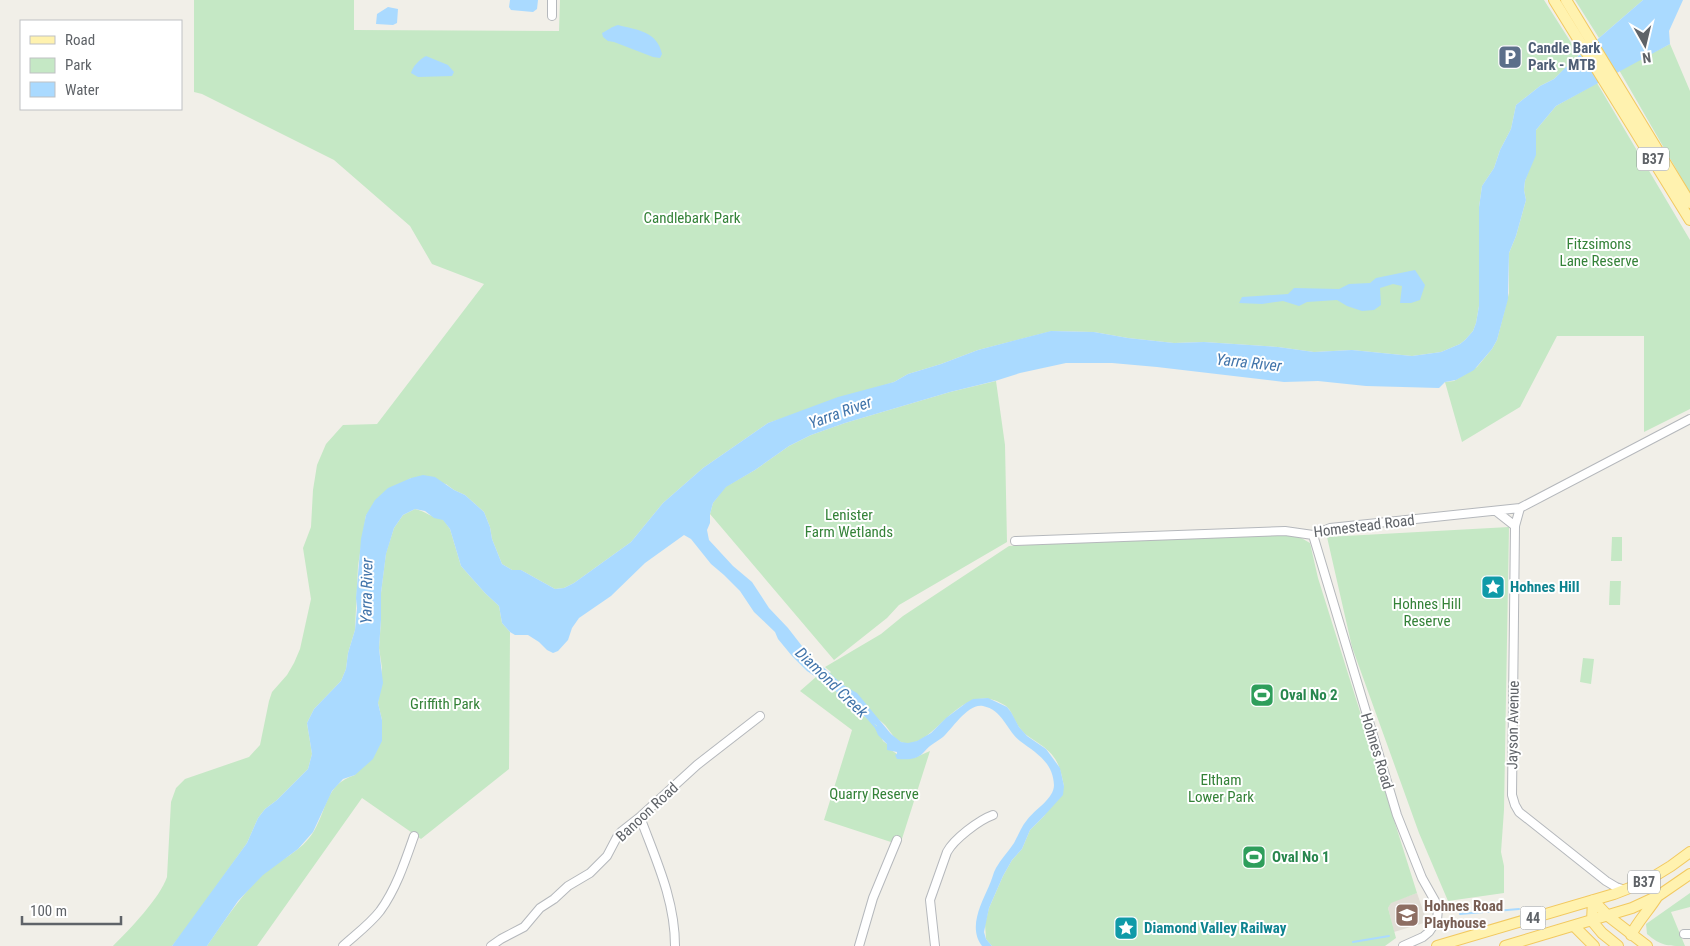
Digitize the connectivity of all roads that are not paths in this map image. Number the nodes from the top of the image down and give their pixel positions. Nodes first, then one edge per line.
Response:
1 (552, 0) edge
2 (1554, 0) edge
3 (1566, 0) edge
4 (552, 16) dead end
5 (1575, 23) junction
6 (1620, 95) junction
7 (1690, 203) edge
8 (1690, 220) edge
9 (1690, 419) edge
10 (1520, 508) junction
11 (1496, 511) junction
12 (1515, 526) junction
13 (1313, 535) junction
14 (1015, 541) dead end
15 (760, 716) dead end
16 (993, 815) dead end
17 (640, 817) junction
18 (414, 836) dead end
19 (897, 840) dead end
20 (1690, 852) edge
21 (1690, 874) edge
22 (1606, 881) junction
23 (1625, 890) junction
24 (1658, 896) junction
25 (1597, 899) junction
26 (1608, 916) junction
27 (1592, 921) junction
28 (1574, 926) junction
29 (1631, 935) junction
30 (343, 946) edge
31 (491, 946) edge
32 (675, 946) edge
33 (859, 946) edge
34 (935, 946) edge
35 (1403, 946) edge
36 (1437, 946) edge
37 (1505, 946) edge
38 (1594, 946) edge
39 (1618, 946) edge
40 (1647, 946) edge

1 - 4 street
2 - 5 main road, B37
3 - 5 main road, B37
5 - 6 main road, B37
6 - 7 main road, B37
6 - 8 main road, B37
9 - 10 street, Homestead Road
10 - 11 street, Homestead Road
10 - 12 street, Jayson Avenue
11 - 12 street
11 - 13 street, Homestead Road
12 - 22 street, Jayson Avenue
13 - 14 street, Homestead Road
13 - 35 street, Hohnes Road
15 - 17 street, Banoon Road
16 - 34 street
17 - 31 street, Banoon Road
17 - 32 street
18 - 30 street
19 - 33 street
20 - 23 main road, B37
21 - 24 main road, B37
22 - 23 street, Jayson Avenue
22 - 25 street
23 - 25 main road, B37
24 - 26 main road, B37
24 - 29 main road
25 - 26 main road
25 - 27 main road
25 - 36 main road, 44
26 - 27 main road, 44
26 - 29 main road
27 - 28 main road, 44
27 - 39 main road
28 - 37 main road, 44
28 - 38 main road
29 - 40 main road

